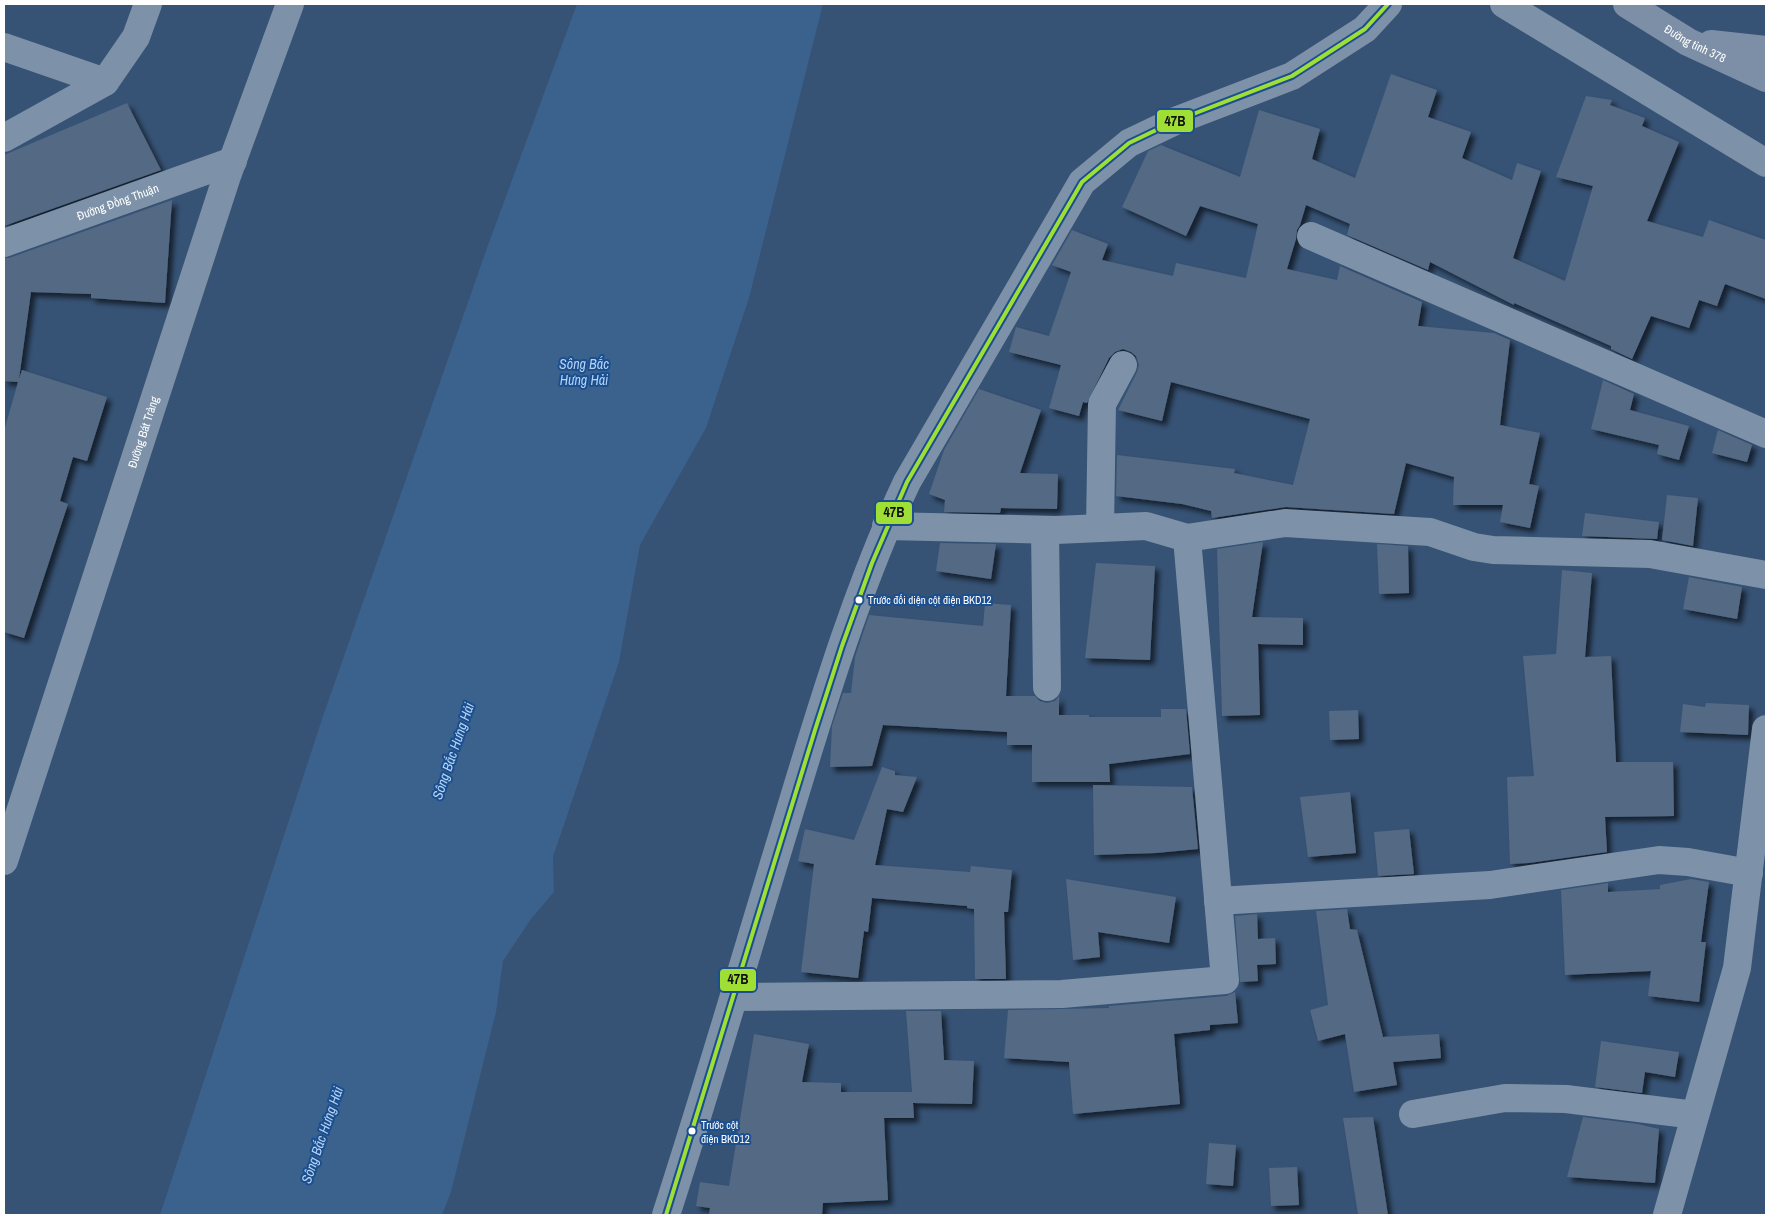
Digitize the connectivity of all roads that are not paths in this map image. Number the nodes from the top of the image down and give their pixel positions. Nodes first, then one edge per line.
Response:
1 (148, 4) edge
2 (290, 4) edge
3 (1388, 4) edge
4 (1504, 4) edge
5 (1627, 4) edge
6 (1688, 42) junction
7 (4, 47) edge
8 (1766, 50) edge
9 (1766, 78) edge
10 (106, 82) junction
11 (4, 138) edge
12 (233, 161) junction
13 (1766, 163) edge
14 (1312, 236) dead end
15 (4, 243) edge
16 (1123, 365) dead end
17 (1766, 434) edge
18 (886, 526) junction
19 (1100, 528) junction
20 (1045, 530) junction
21 (1187, 538) junction
22 (1766, 575) edge
23 (1047, 688) dead end
24 (1766, 729) edge
25 (4, 861) edge
26 (1749, 873) junction
27 (1218, 900) junction
28 (734, 997) junction
29 (1413, 1114) dead end
30 (1695, 1115) junction
31 (666, 1215) edge
32 (1667, 1215) edge

1 - 10 street
2 - 12 street, Đường Bát Tràng
3 - 18 street
4 - 13 street
5 - 6 main road, Đường tỉnh 378
6 - 8 main road
6 - 9 main road, Đường tỉnh 378
7 - 10 street
10 - 11 street
12 - 15 street, Đường Đồng Thuận
12 - 25 street, Đường Bát Tràng
14 - 17 street
16 - 19 street
18 - 20 street
18 - 28 street
19 - 20 street
19 - 21 street
20 - 23 street
21 - 22 street
21 - 27 street
24 - 26 street
26 - 27 street
26 - 30 street
27 - 28 street
28 - 31 street
29 - 30 street
30 - 32 street

